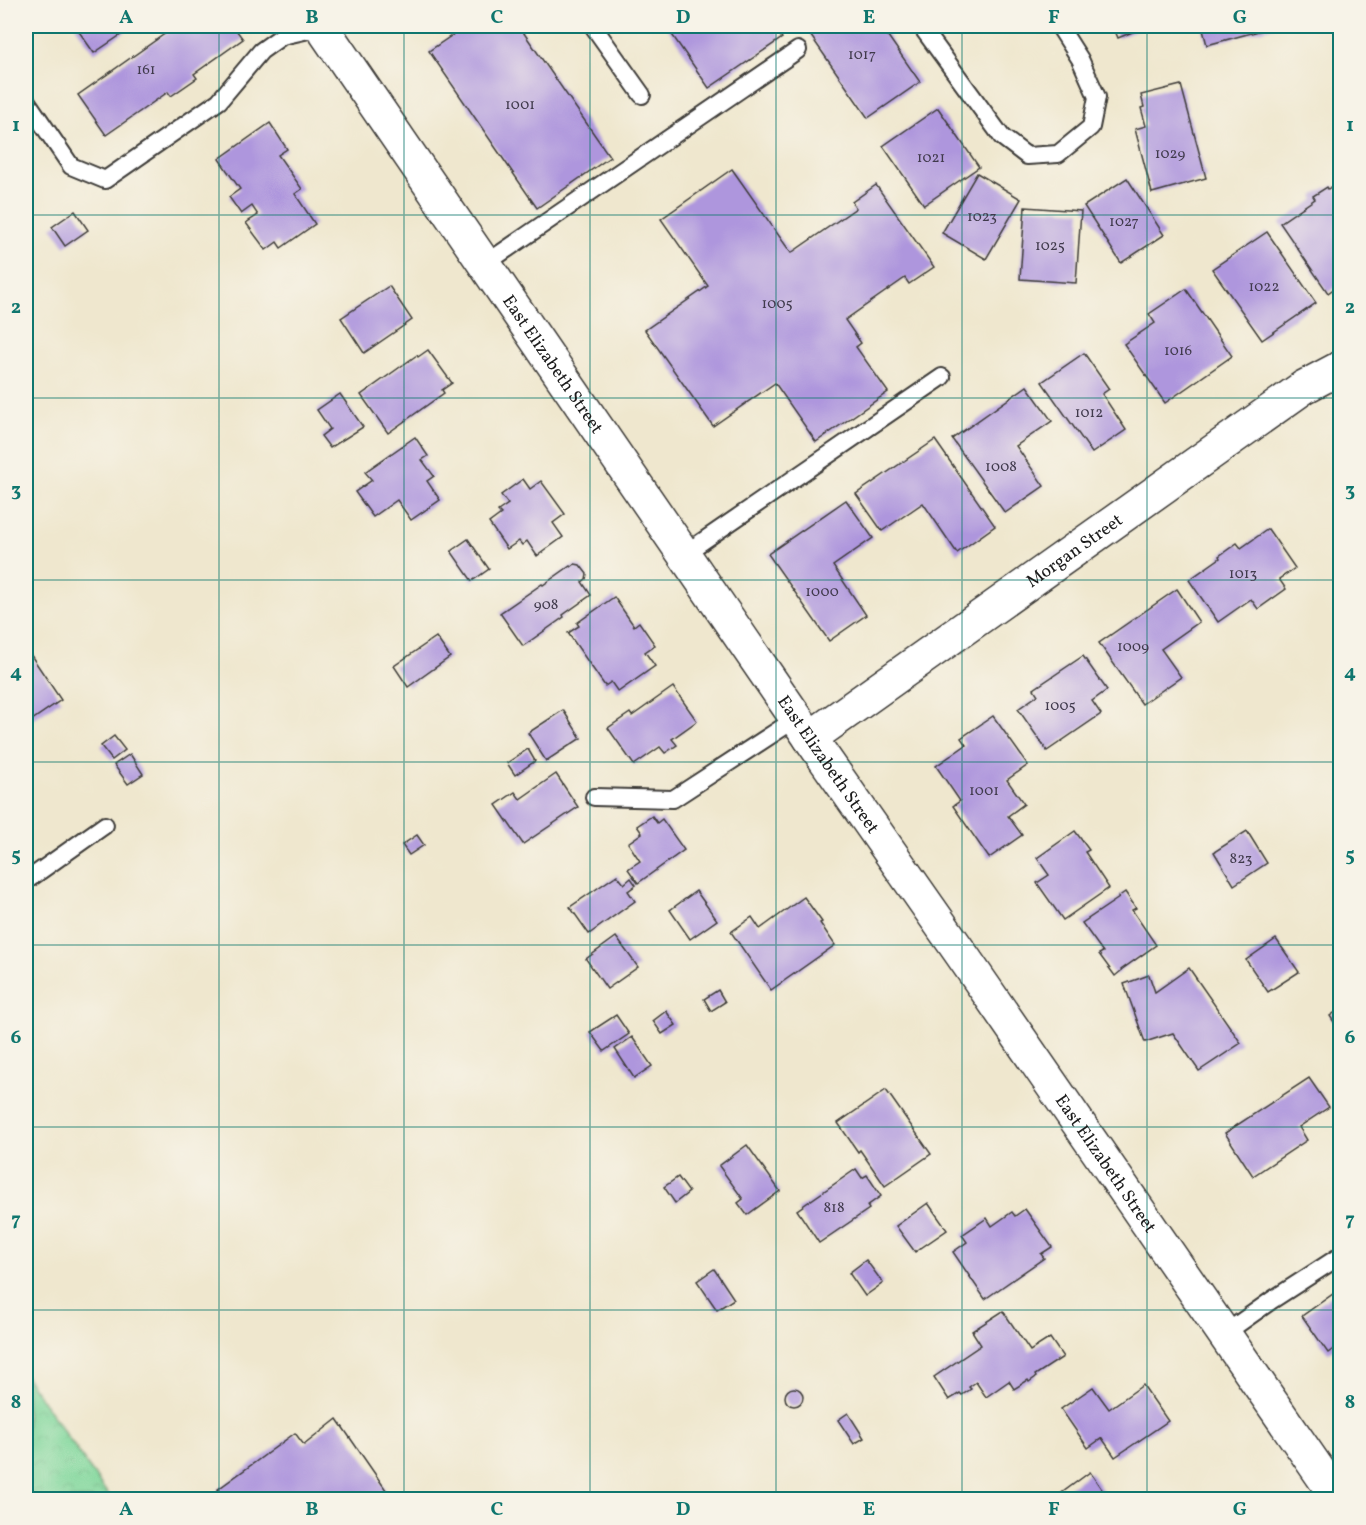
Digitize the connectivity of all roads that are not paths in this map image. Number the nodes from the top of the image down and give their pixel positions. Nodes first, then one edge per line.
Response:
1 (324, 26) edge
2 (593, 26) edge
3 (921, 26) edge
4 (1059, 26) edge
5 (798, 50) dead end
6 (642, 95) dead end
7 (26, 100) edge
8 (484, 264) junction
9 (1341, 368) edge
10 (942, 377) dead end
11 (684, 554) junction
12 (803, 728) junction
13 (594, 797) dead end
14 (105, 825) dead end
15 (26, 881) edge
16 (1341, 1256) edge
17 (1224, 1334) junction
18 (1339, 1500) edge

1 - 7 lane
1 - 8 street, East Elizabeth Street
2 - 6 lane
3 - 4 lane
5 - 8 lane
8 - 11 street, East Elizabeth Street
9 - 12 street, Morgan Street
10 - 11 lane
11 - 12 street, East Elizabeth Street
12 - 13 lane
12 - 17 street, East Elizabeth Street
14 - 15 lane
16 - 17 lane
17 - 18 street, East Elizabeth Street

